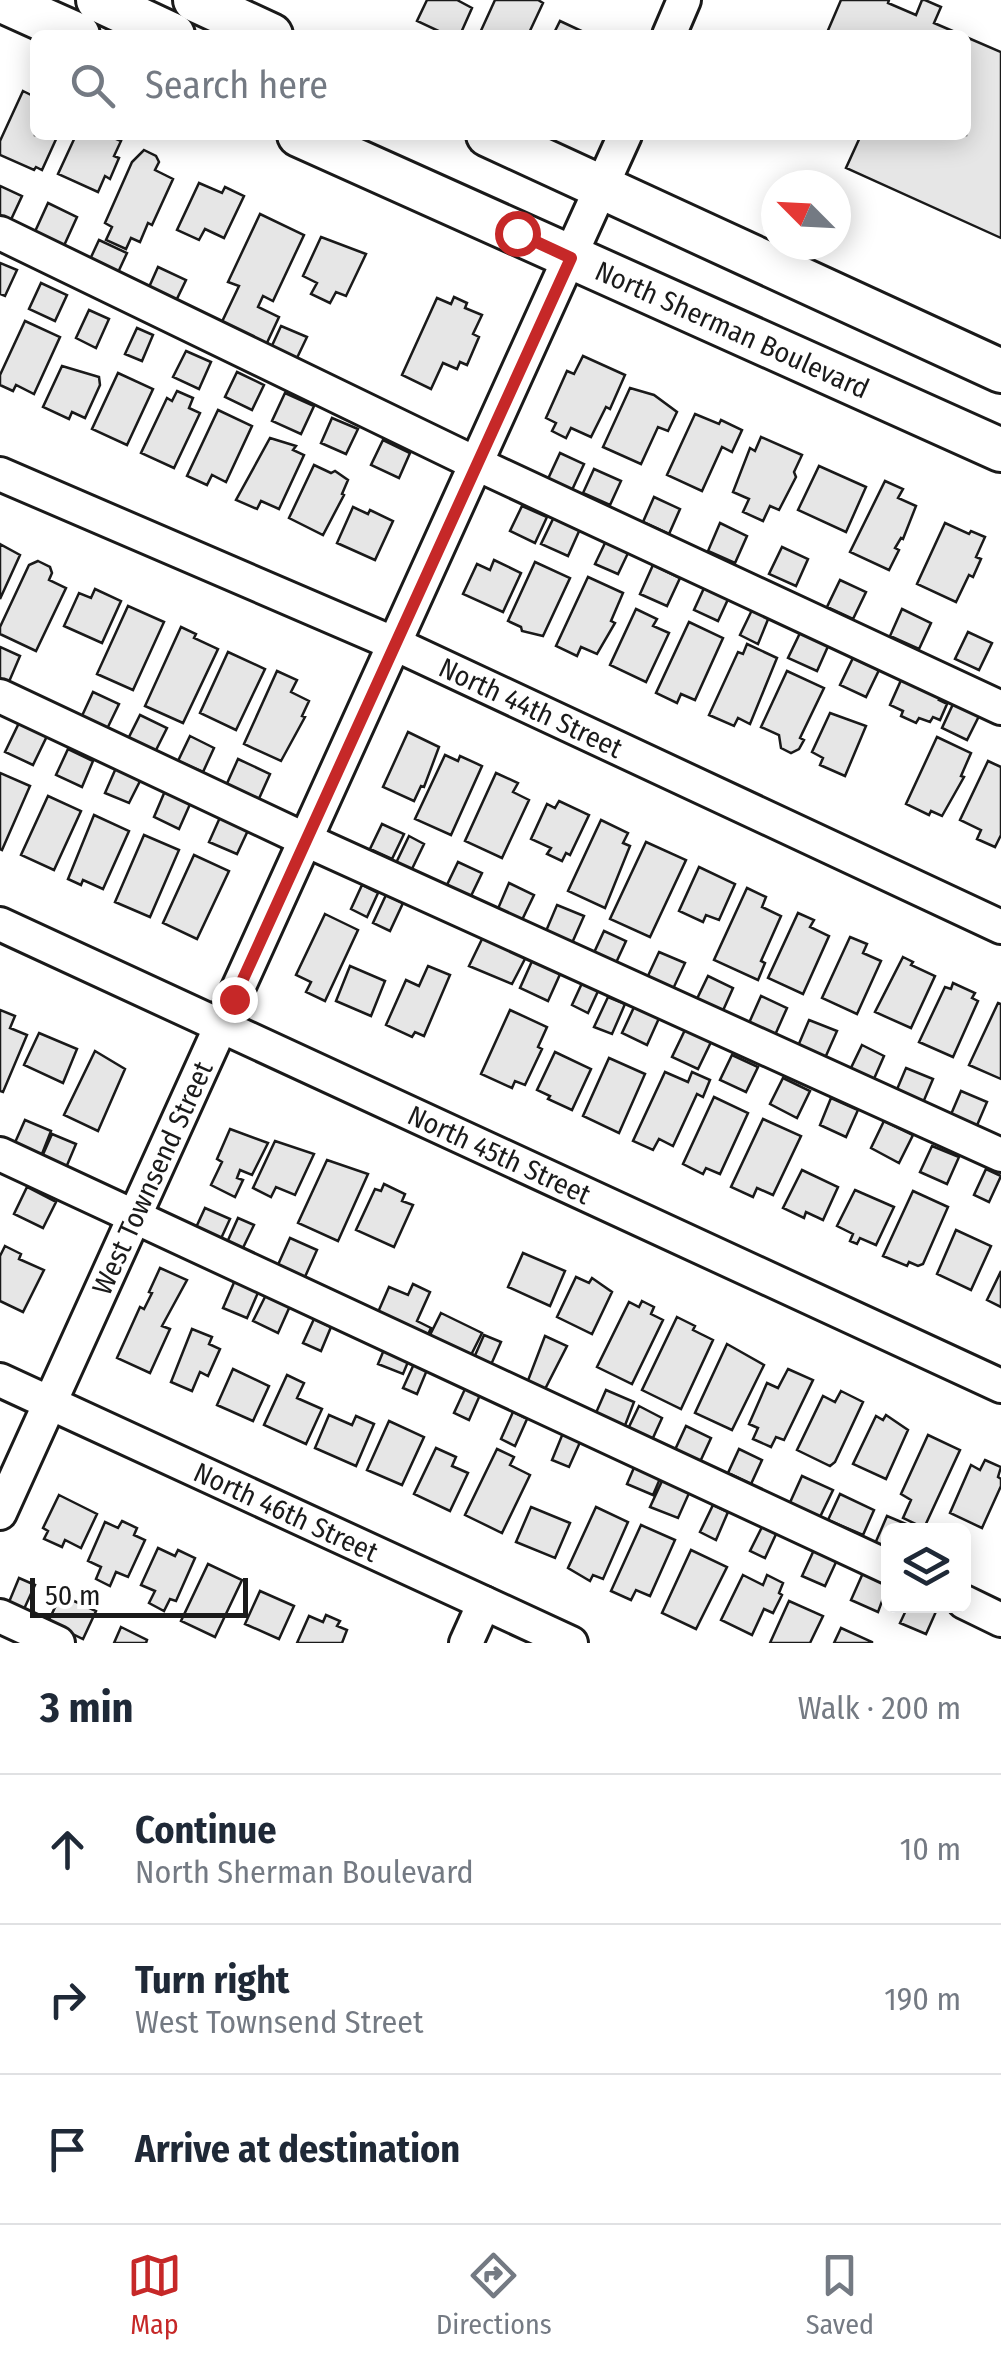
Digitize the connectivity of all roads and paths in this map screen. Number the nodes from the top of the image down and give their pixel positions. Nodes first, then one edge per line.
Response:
1 (0, 0) edge
2 (98, 0) edge
3 (195, 0) edge
4 (684, 0) edge
5 (252, 18) edge
6 (67, 30) edge
7 (162, 30) edge
8 (671, 30) edge
9 (310, 140) edge
10 (499, 140) edge
11 (623, 140) edge
12 (602, 187) junction
13 (0, 233) edge
14 (571, 258) junction
15 (1001, 371) edge
16 (1001, 450) edge
17 (477, 464) junction
18 (0, 474) edge
19 (395, 644) junction
20 (0, 696) edge
21 (1001, 708) edge
22 (306, 840) junction
23 (0, 924) edge
24 (1001, 927) edge
25 (221, 1027) junction
26 (0, 1154) edge
27 (1001, 1154) edge
28 (135, 1216) junction
29 (0, 1380) edge
30 (1001, 1386) edge
31 (49, 1403) junction
32 (0, 1513) edge
33 (881, 1564) edge
34 (484, 1602) junction
35 (971, 1605) edge
36 (0, 1616) edge
37 (1001, 1620) edge
38 (58, 1643) edge
39 (466, 1643) edge
40 (571, 1643) edge

1 - 6 main road
2 - 7 main road
3 - 5 main road
4 - 8 street
9 - 14 main road, North Sherman Boulevard
10 - 12 main road
11 - 12 street, West Townsend Street
12 - 14 street, West Townsend Street
12 - 15 main road
13 - 17 street
14 - 16 main road, North Sherman Boulevard
14 - 17 street, West Townsend Street
17 - 19 street, West Townsend Street
17 - 21 street
18 - 19 street, North 44th Street
19 - 22 street, West Townsend Street
19 - 24 street, North 44th Street
20 - 22 street
22 - 25 street, West Townsend Street
22 - 27 street
23 - 25 street, North 45th Street
25 - 28 street, West Townsend Street
25 - 30 street, North 45th Street
26 - 28 street
28 - 31 street, West Townsend Street
28 - 33 street
29 - 31 street, North 46th Street
31 - 32 street, West Townsend Street
31 - 34 street, North 46th Street
34 - 39 street
34 - 40 street, North 46th Street
35 - 37 street
36 - 38 street

